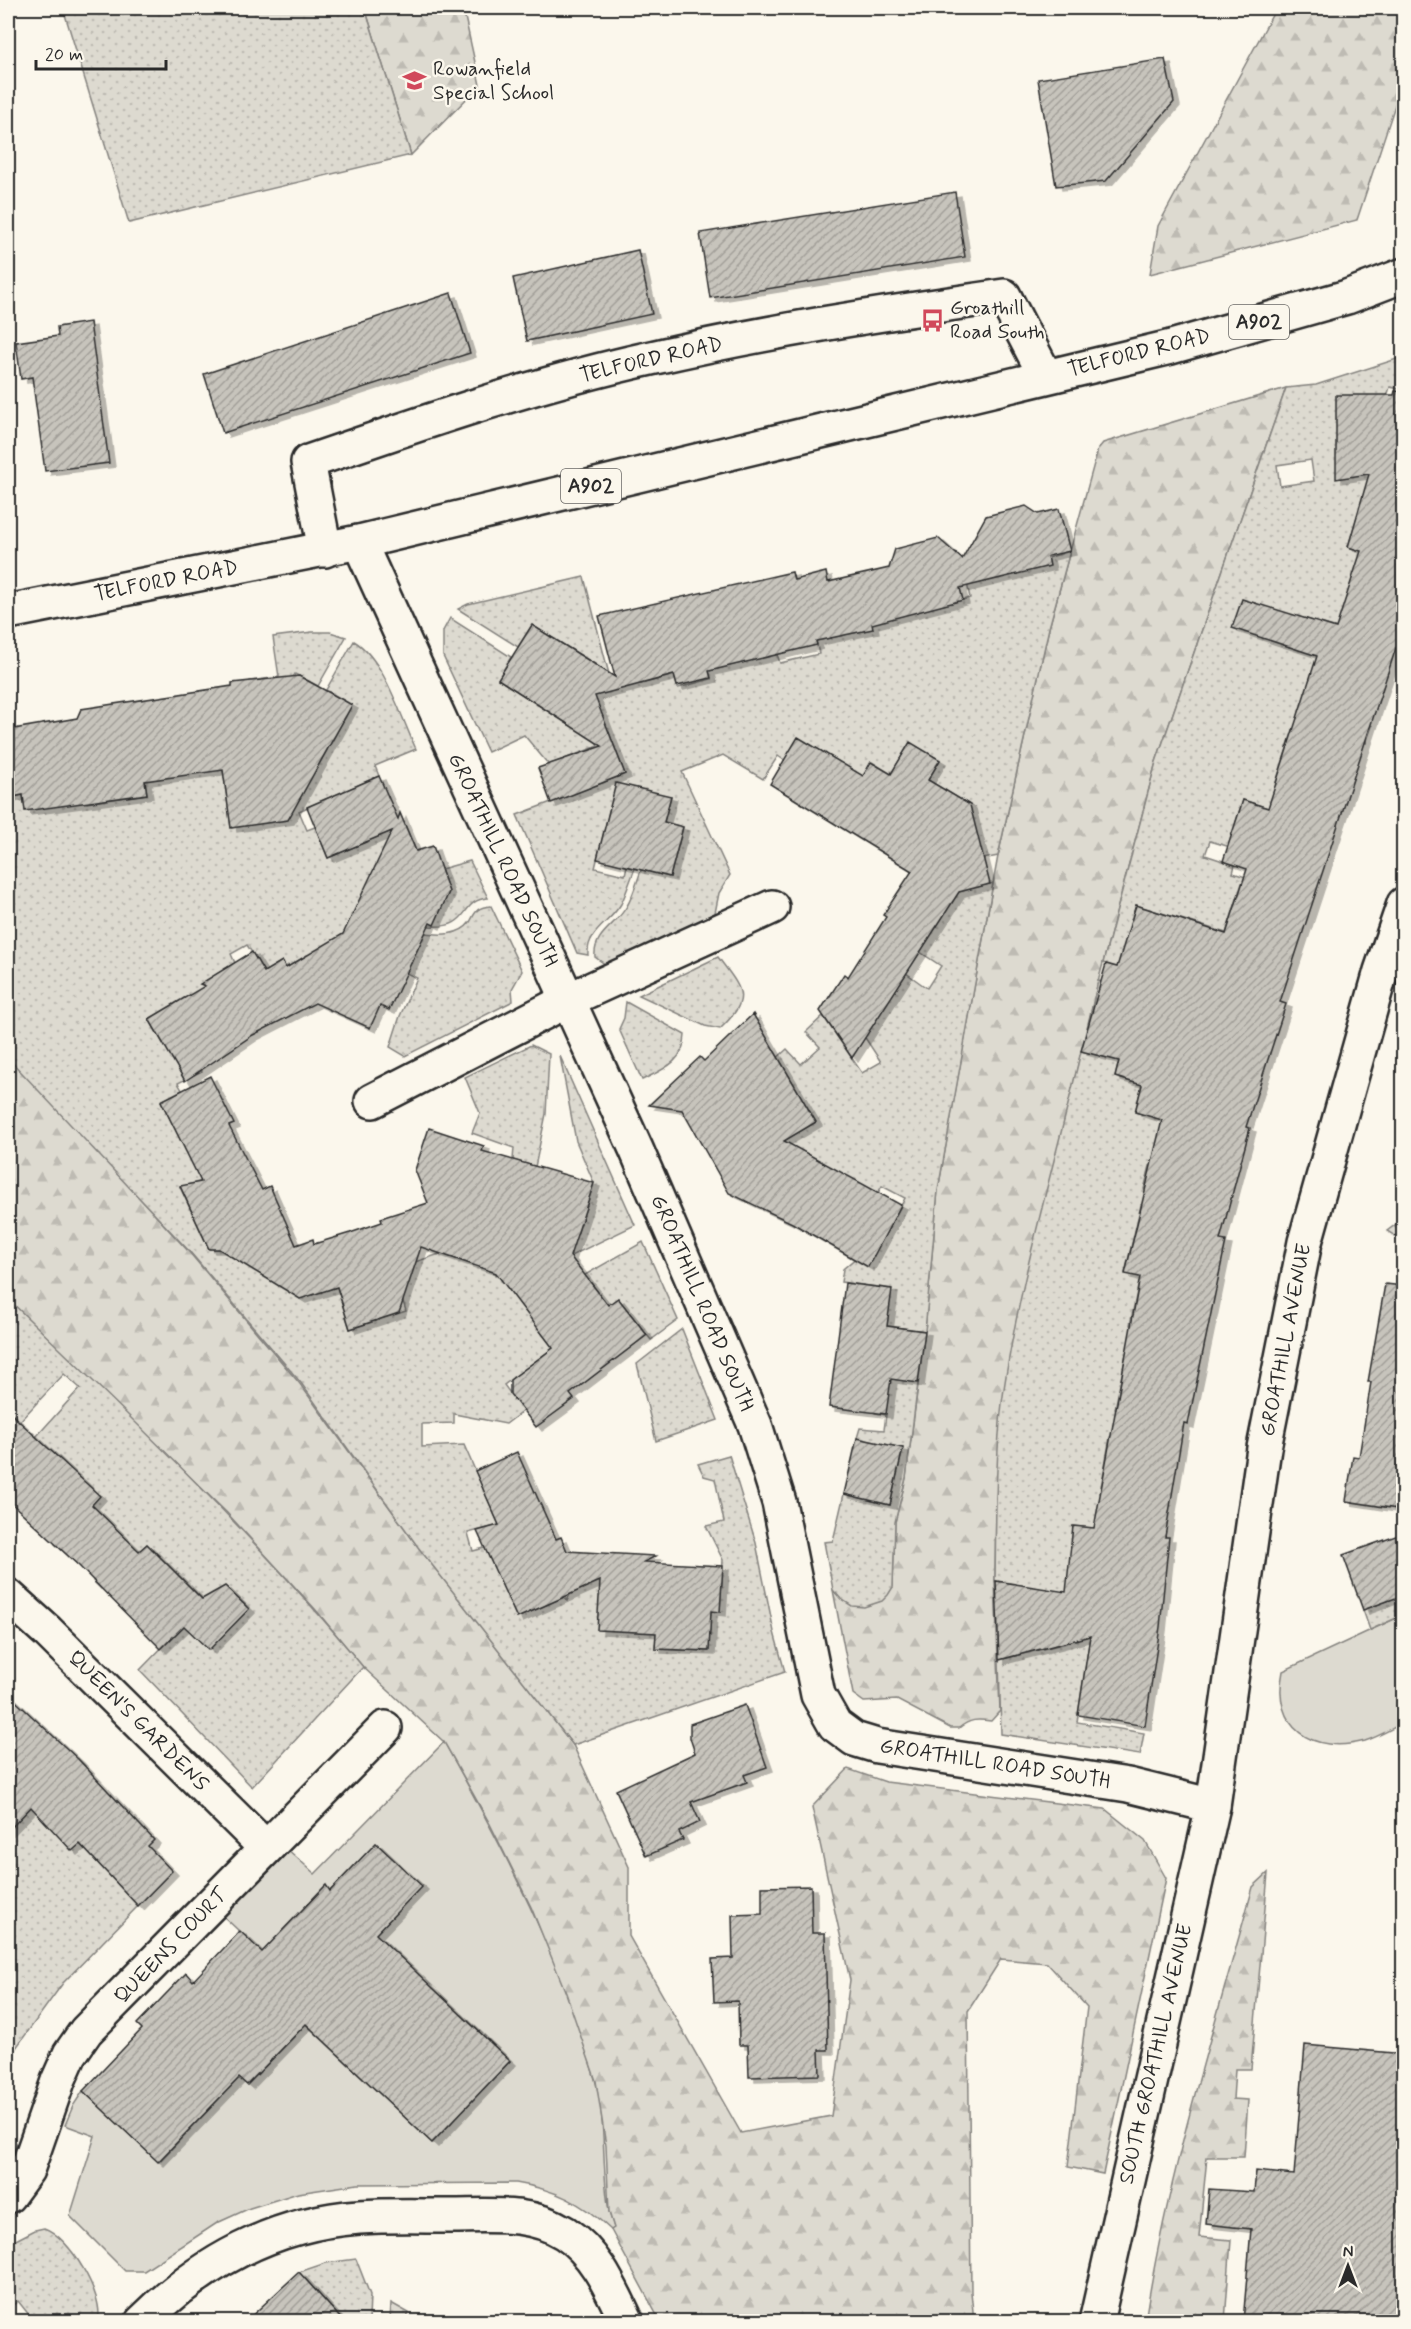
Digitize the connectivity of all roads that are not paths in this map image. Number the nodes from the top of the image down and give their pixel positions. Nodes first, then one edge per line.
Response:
1 (1404, 275) edge
2 (1046, 375) junction
3 (359, 542) junction
4 (325, 550) junction
5 (8, 612) edge
6 (1404, 904) edge
7 (772, 907) dead end
8 (568, 1000) junction
9 (372, 1101) dead end
10 (8, 1596) edge
11 (385, 1728) dead end
12 (1214, 1796) junction
13 (266, 1848) junction
14 (8, 2196) edge
15 (142, 2322) edge
16 (627, 2322) edge
17 (1096, 2322) edge

1 - 2 street, TELFORD ROAD / A902
2 - 3 street, TELFORD ROAD / A902
2 - 4 street, TELFORD ROAD
3 - 4 street, TELFORD ROAD / A902
3 - 8 street, GROATHILL ROAD SOUTH
4 - 5 street, TELFORD ROAD / A902
6 - 12 street, GROATHILL AVENUE
7 - 8 street
8 - 9 street
8 - 12 street, GROATHILL ROAD SOUTH
10 - 13 street, QUEEN'S GARDENS
11 - 13 street, QUEENS COURT
12 - 17 street, SOUTH GROATHILL AVENUE
13 - 14 street, QUEENS COURT
15 - 16 street

